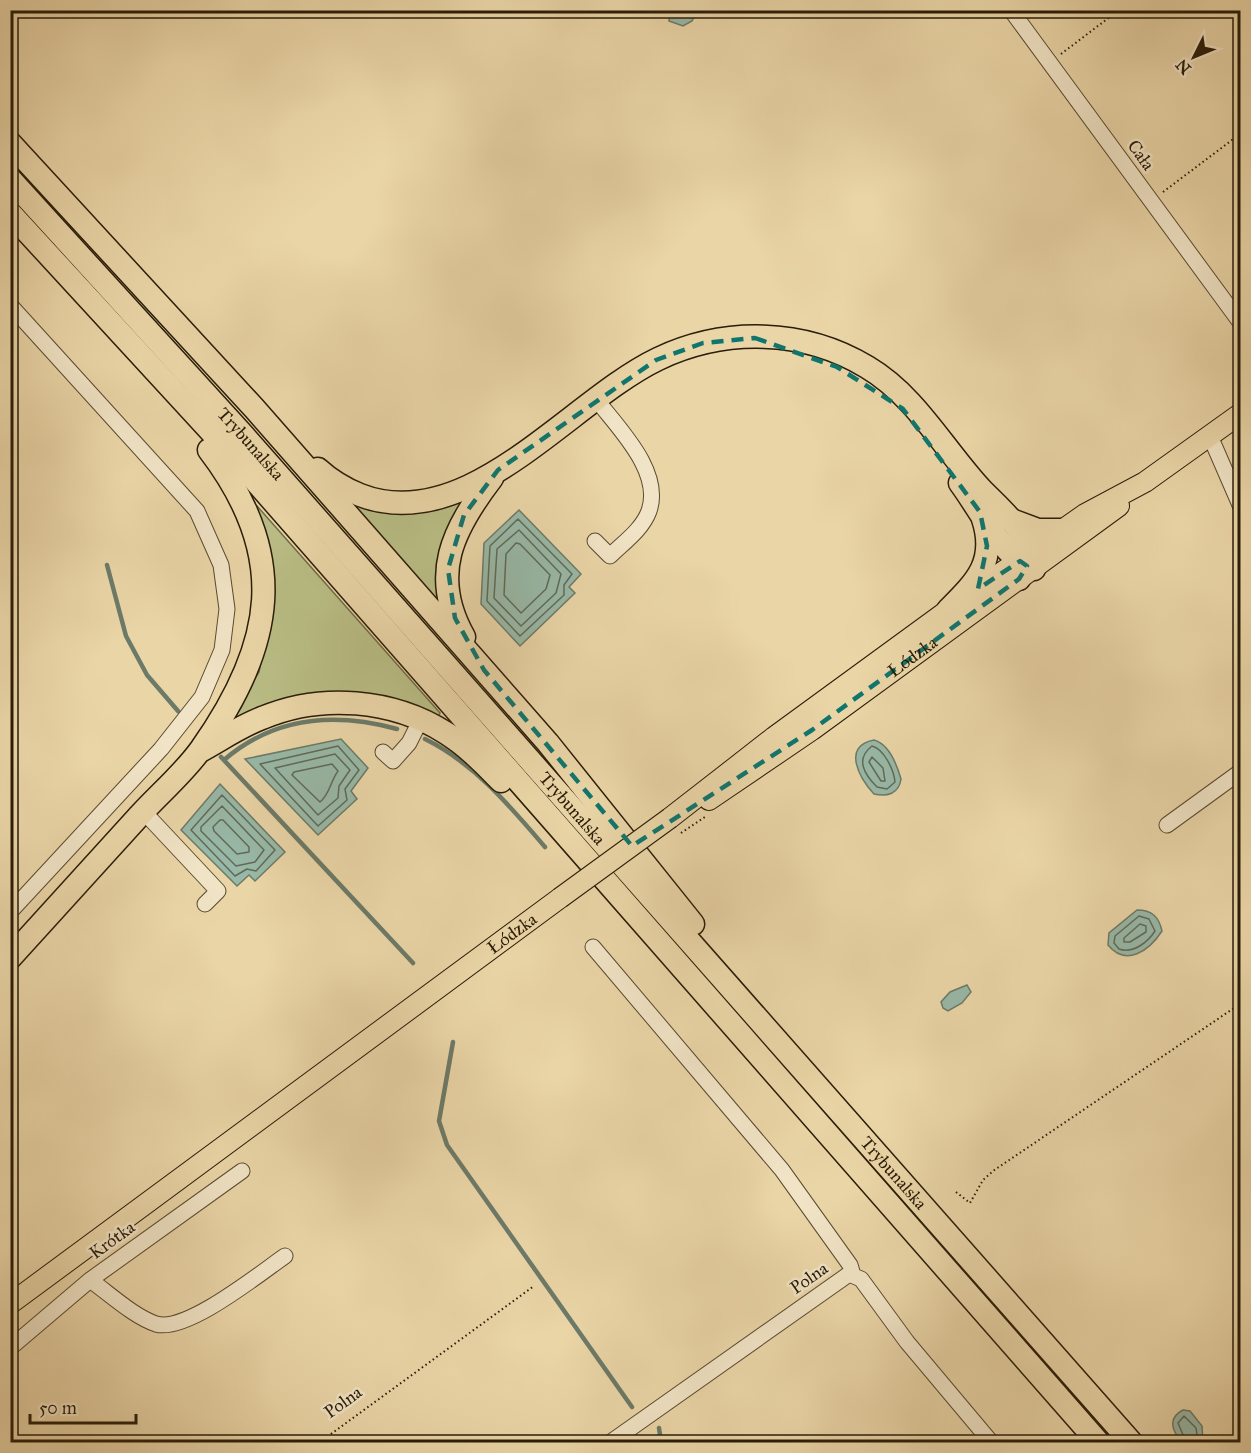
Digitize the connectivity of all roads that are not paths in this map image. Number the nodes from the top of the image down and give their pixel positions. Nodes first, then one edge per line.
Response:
1 (1011, 10) edge
2 (10, 143) edge
3 (10, 179) edge
4 (10, 213) edge
5 (10, 305) edge
6 (1240, 322) edge
7 (755, 338) junction
8 (165, 383) junction
9 (596, 399) junction
10 (254, 408) junction
11 (1240, 414) edge
12 (1210, 436) junction
13 (498, 470) junction
14 (1145, 482) junction
15 (1240, 504) edge
16 (980, 512) junction
17 (1011, 520) junction
18 (1062, 530) junction
19 (595, 541) dead end
20 (1025, 566) junction
21 (948, 610) junction
22 (484, 670) junction
23 (421, 719) junction
24 (200, 751) junction
25 (383, 752) dead end
26 (1240, 772) edge
27 (143, 811) junction
28 (670, 819) junction
29 (1167, 825) dead end
30 (587, 858) junction
31 (14, 904) edge
32 (205, 904) dead end
33 (593, 946) dead end
34 (10, 958) edge
35 (756, 1017) junction
36 (242, 1171) dead end
37 (285, 1256) dead end
38 (853, 1275) junction
39 (90, 1280) junction
40 (10, 1304) edge
41 (10, 1348) edge
42 (610, 1443) edge
43 (991, 1443) edge
44 (1098, 1443) edge
45 (1131, 1443) edge

1 - 6 street, Cała
2 - 10 highway
3 - 35 highway, Trybunalska
4 - 8 highway, Trybunalska
5 - 31 street
7 - 9 highway
7 - 16 highway
7 - 17 highway
8 - 24 highway
8 - 30 highway, Trybunalska
9 - 13 highway
9 - 19 street
10 - 13 highway
10 - 22 highway
11 - 12 main road, Łódzka
12 - 14 main road, Łódzka
12 - 15 street
13 - 22 highway
14 - 18 main road, Łódzka
14 - 20 main road, Łódzka
16 - 20 highway
16 - 21 highway
17 - 18 highway
17 - 20 highway
18 - 20 main road, Łódzka
20 - 21 main road, Łódzka
20 - 28 main road, Łódzka
21 - 28 main road, Łódzka
22 - 35 highway
23 - 24 highway
23 - 25 street
23 - 30 highway
24 - 27 highway
26 - 29 street
27 - 32 street
27 - 34 highway
28 - 40 main road, Łódzka, bridge
30 - 44 highway, Trybunalska
33 - 38 street
35 - 45 highway, Trybunalska
36 - 39 street, Krótka
37 - 39 street
38 - 42 street, Polna
38 - 43 street, Polna
39 - 41 street, Krótka

